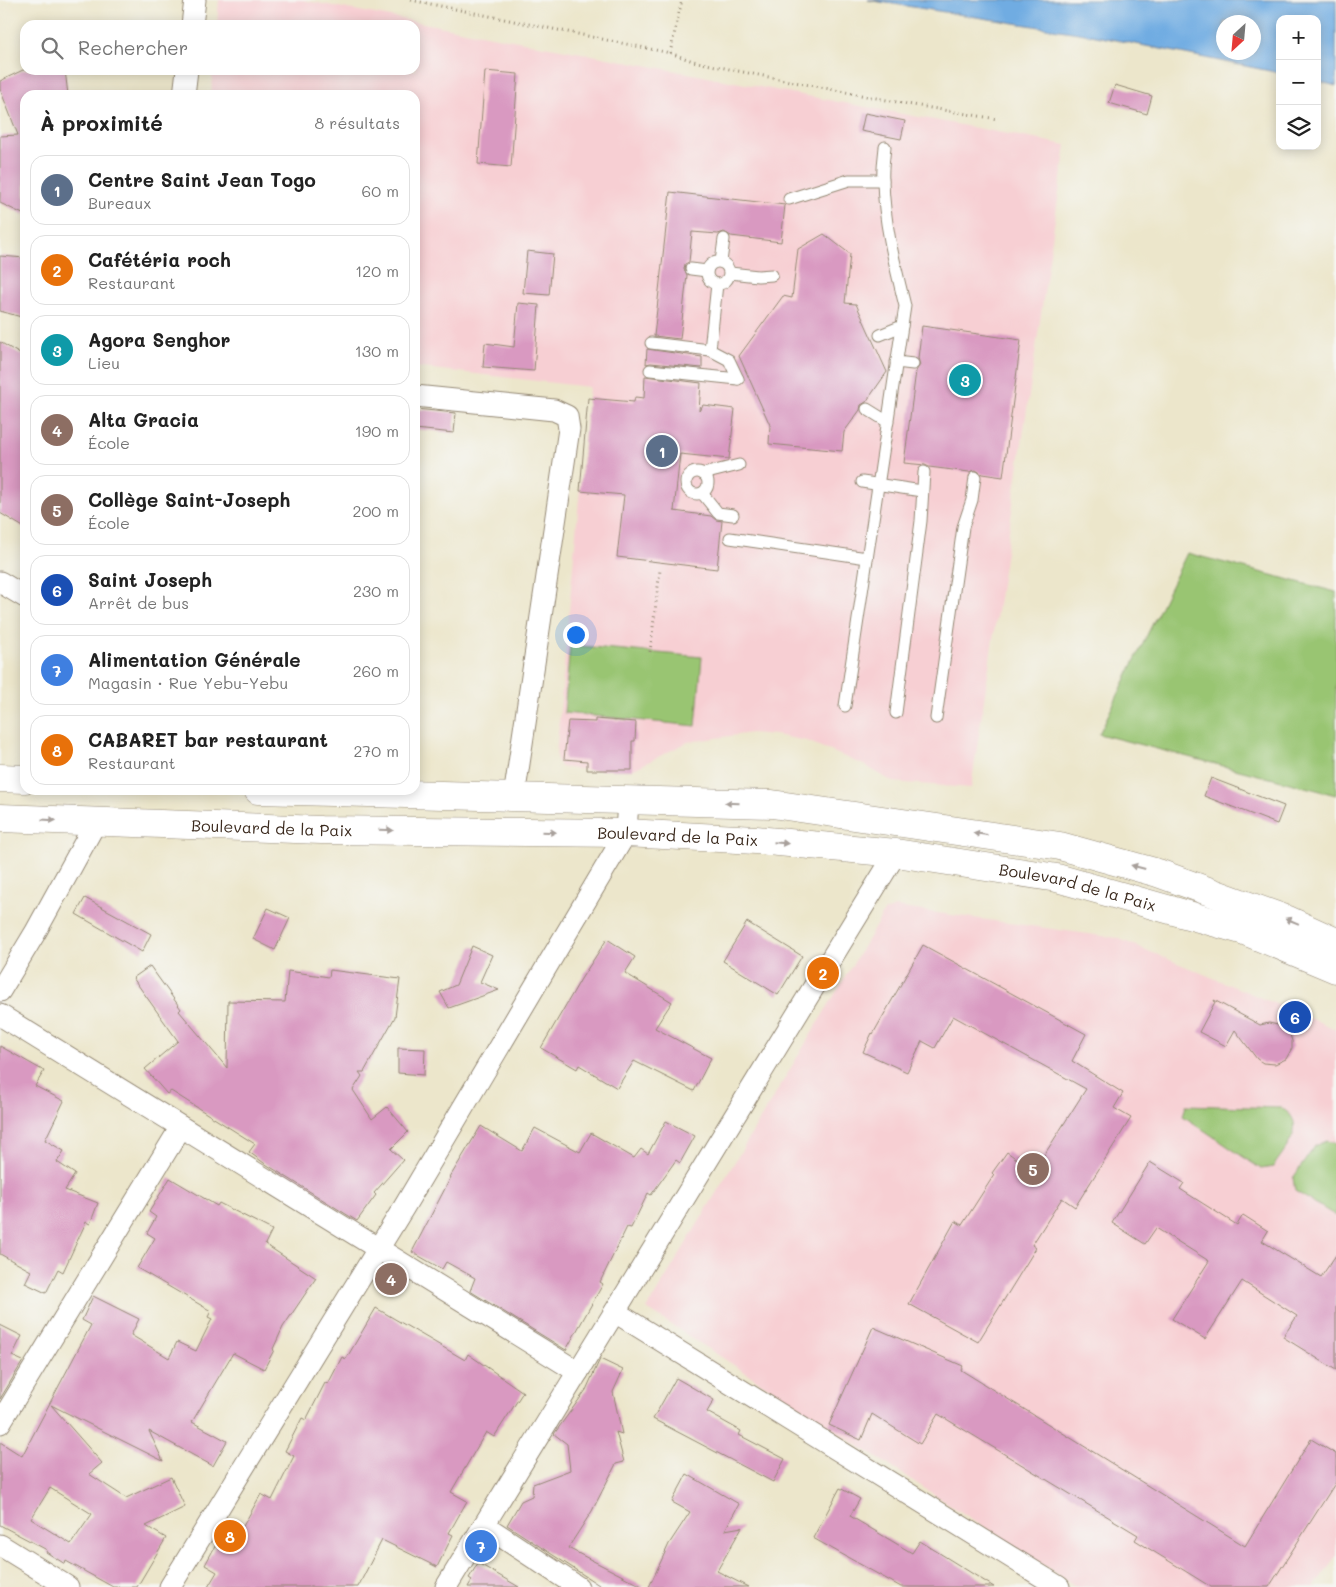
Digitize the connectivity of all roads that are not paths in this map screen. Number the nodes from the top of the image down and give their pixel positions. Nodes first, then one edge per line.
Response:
1 (195, 0) edge
2 (193, 20) edge
3 (186, 75) edge
4 (185, 90) edge
5 (885, 147) dead end
6 (882, 180) junction
7 (789, 199) dead end
8 (724, 239) dead end
9 (721, 262) junction
10 (691, 269) dead end
11 (707, 271) junction
12 (730, 273) junction
13 (772, 276) dead end
14 (717, 284) junction
15 (902, 326) junction
16 (880, 335) dead end
17 (652, 343) dead end
18 (710, 350) junction
19 (896, 362) junction
20 (913, 364) dead end
21 (650, 370) dead end
22 (420, 397) edge
23 (867, 409) dead end
24 (888, 422) junction
25 (738, 465) dead end
26 (924, 472) dead end
27 (703, 474) junction
28 (975, 477) dead end
29 (862, 482) dead end
30 (878, 484) junction
31 (922, 491) junction
32 (702, 493) junction
33 (733, 515) dead end
34 (730, 538) dead end
35 (868, 558) junction
36 (0, 582) edge
37 (20, 594) edge
38 (845, 706) dead end
39 (896, 713) dead end
40 (936, 718) dead end
41 (0, 778) edge
42 (20, 779) edge
43 (420, 794) edge
44 (514, 797) junction
45 (628, 800) junction
46 (0, 818) edge
47 (96, 822) junction
48 (626, 833) junction
49 (896, 853) junction
50 (1336, 942) edge
51 (1336, 969) edge
52 (0, 991) edge
53 (0, 1015) edge
54 (181, 1127) junction
55 (378, 1249) junction
56 (615, 1312) junction
57 (578, 1372) junction
58 (0, 1422) edge
59 (484, 1524) junction
60 (0, 1545) edge
61 (68, 1587) edge
62 (170, 1587) edge
63 (446, 1587) edge
64 (578, 1587) edge
65 (1059, 1587) edge

1 - 2 street
3 - 4 street
5 - 6 lane
6 - 7 lane
6 - 15 lane
8 - 9 lane
9 - 11 lane
9 - 12 lane
10 - 11 lane
11 - 14 lane
12 - 13 lane
12 - 14 lane
14 - 18 lane
15 - 16 lane
15 - 19 lane
17 - 18 lane
18 - 21 lane
19 - 20 lane
19 - 24 lane
22 - 44 street
23 - 24 lane
24 - 30 lane
25 - 27 lane
26 - 31 lane
27 - 32 lane
27 - 32 lane
28 - 40 lane
29 - 30 lane
30 - 31 lane
30 - 35 lane
31 - 39 lane
32 - 33 lane
34 - 35 lane
35 - 38 lane
36 - 37 street
41 - 42 main road
43 - 44 main road, Boulevard de la Paix
44 - 45 main road, Boulevard de la Paix
45 - 48 street
50 -> 45 main road, Boulevard de la Paix
46 -> 47 main road, Boulevard de la Paix
47 -> 48 main road, Boulevard de la Paix
47 - 52 street
48 -> 49 main road, Boulevard de la Paix
48 - 55 street
49 - 51 main road, Boulevard de la Paix
49 - 56 street
53 - 54 street
54 - 55 street
54 - 58 street
55 - 57 street
55 - 62 street
56 - 57 street
56 - 65 street
57 - 59 street
59 - 63 street
59 - 64 street
60 - 61 street

